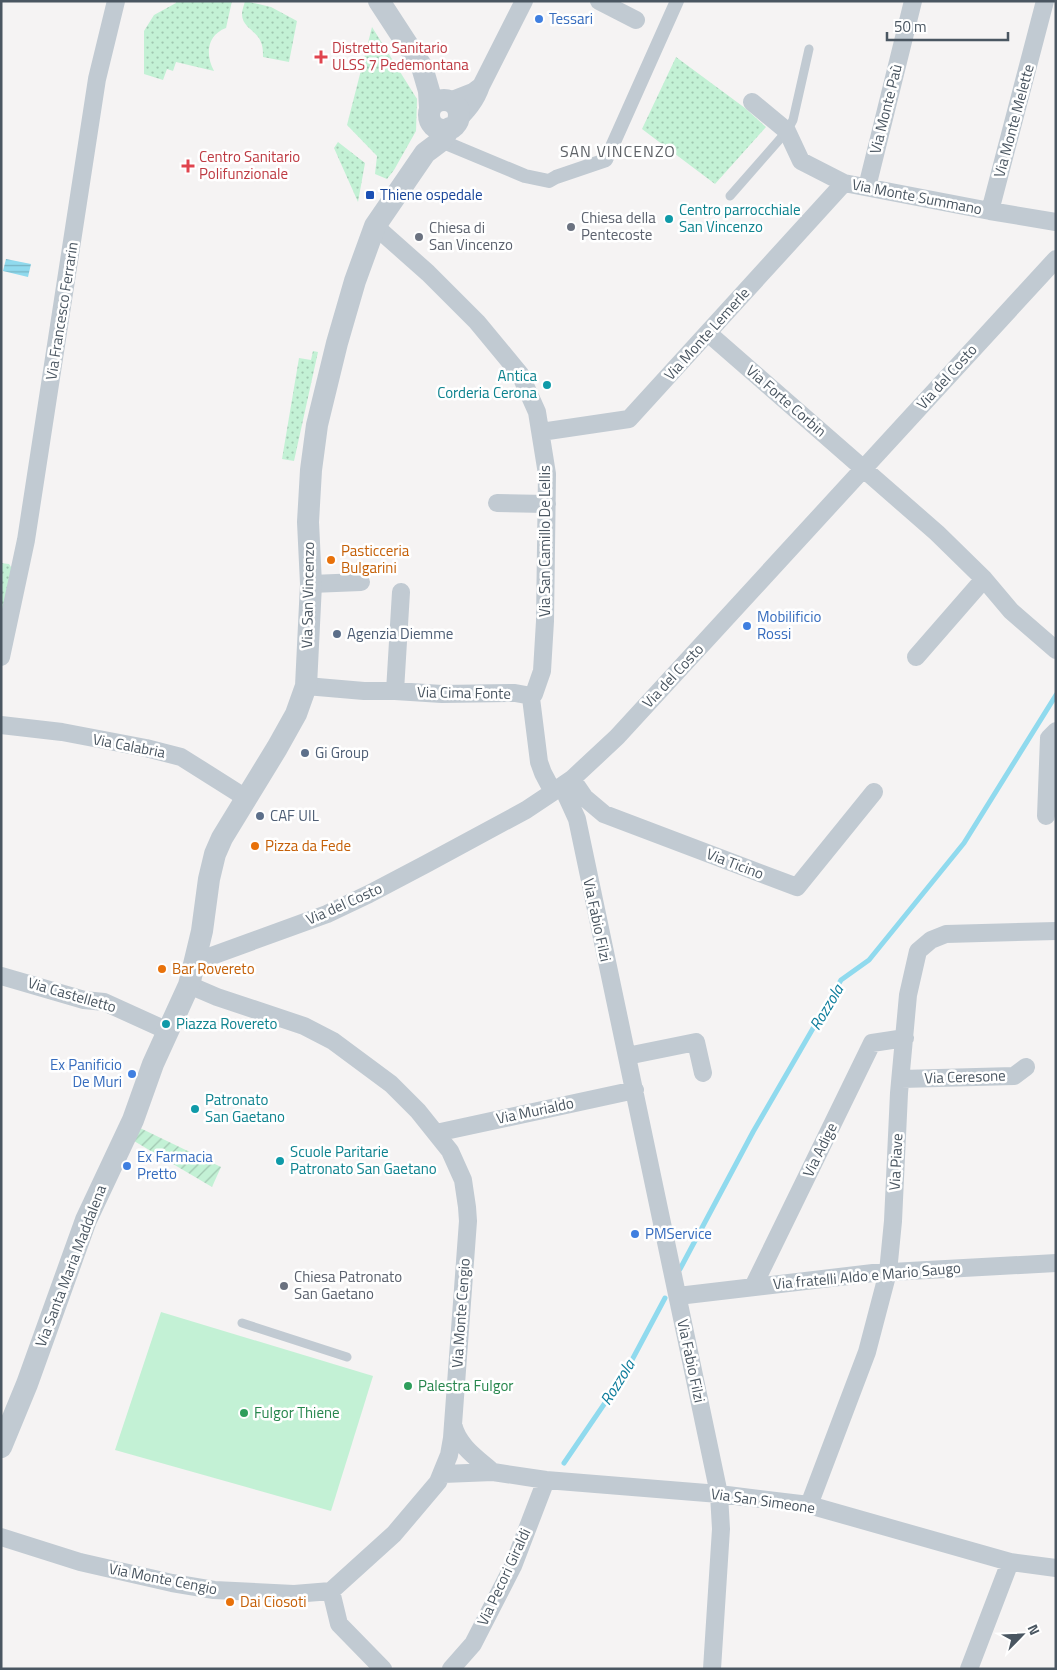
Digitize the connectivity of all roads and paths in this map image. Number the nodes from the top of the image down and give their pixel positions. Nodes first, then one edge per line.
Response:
1 (116, 1) edge
2 (379, 1) edge
3 (524, 1) edge
4 (599, 1) edge
5 (677, 1) edge
6 (913, 1) edge
7 (1044, 1) edge
8 (636, 20) dead end
9 (809, 49) dead end
10 (752, 102) dead end
11 (440, 125) junction
12 (787, 131) junction
13 (844, 183) junction
14 (867, 187) junction
15 (730, 196) dead end
16 (990, 211) junction
17 (1056, 222) edge
18 (375, 226) junction
19 (1056, 259) edge
20 (708, 333) junction
21 (541, 432) junction
22 (863, 469) junction
23 (498, 502) dead end
24 (547, 504) junction
25 (984, 579) junction
26 (361, 582) dead end
27 (311, 584) junction
28 (402, 592) dead end
29 (5, 619) edge
30 (1056, 650) edge
31 (1, 656) edge
32 (916, 657) dead end
33 (306, 686) junction
34 (395, 691) junction
35 (531, 698) junction
36 (1, 725) edge
37 (1056, 731) edge
38 (562, 786) junction
39 (874, 792) dead end
40 (246, 798) junction
41 (1046, 816) dead end
42 (1056, 931) edge
43 (195, 962) junction
44 (1, 976) edge
45 (189, 985) junction
46 (168, 1031) junction
47 (905, 1038) junction
48 (627, 1056) junction
49 (1026, 1067) dead end
50 (703, 1073) dead end
51 (901, 1079) junction
52 (634, 1090) junction
53 (436, 1134) junction
54 (1056, 1262) edge
55 (888, 1272) junction
56 (754, 1287) junction
57 (678, 1296) junction
58 (242, 1323) dead end
59 (347, 1357) dead end
60 (452, 1422) junction
61 (1, 1446) edge
62 (494, 1472) junction
63 (442, 1474) junction
64 (546, 1480) junction
65 (719, 1494) junction
66 (809, 1505) junction
67 (1, 1538) edge
68 (1010, 1562) junction
69 (1056, 1568) edge
70 (331, 1591) junction
71 (383, 1669) edge
72 (452, 1669) edge
73 (712, 1669) edge
74 (968, 1669) edge

1 - 29 street, Via Francesco Ferrarin
2 - 11 street
3 - 11 street
4 - 8 street
5 - 11 street
6 - 14 street, Via Monte Paù
7 - 16 street, Via Monte Melette
9 - 12 lane
10 - 12 street, Via Monte Summano
11 - 18 street, Via San Vincenzo
12 - 13 street, Via Monte Summano
12 - 15 lane
13 - 14 street, Via Monte Summano
13 - 20 street, Via Monte Lemerle
14 - 16 street, Via Monte Summano
16 - 17 street, Via Monte Summano
18 - 21 street, Via San Camillo De Lellis
18 - 27 street, Via San Vincenzo
19 - 22 street, Via del Costo
20 - 21 street, Via Monte Lemerle
20 - 22 street, Via Forte Corbin
21 - 24 street, Via San Camillo De Lellis
22 - 25 street, Via Forte Corbin
22 - 38 street, Via del Costo
23 - 24 street
24 - 35 street, Via San Camillo De Lellis
25 - 30 street, Via Forte Corbin
25 - 32 street
26 - 27 street
27 - 33 street, Via San Vincenzo
28 - 34 street, Via Cima Fonte
29 - 31 street, Via Francesco Ferrarin
33 - 34 street, Via Cima Fonte
33 - 40 street, Via San Vincenzo
34 - 35 street, Via Cima Fonte
35 - 38 street, Via San Camillo De Lellis
36 - 40 street, Via Calabria
37 - 41 street
38 - 39 street, Via Ticino
38 - 43 street, Via del Costo
38 - 48 street, Via Fabio Filzi
40 - 43 street, Via San Vincenzo
42 - 47 street, Via Piave
43 - 45 street, Via San Vincenzo
44 - 46 street, Via Castelletto
45 - 46 street, Via San Vincenzo
45 - 53 street, Via Monte Cengio
46 - 61 street, Via Santa Maria Maddalena
47 - 51 street, Via Piave
47 - 56 street, Via Adige
48 - 50 street
48 - 52 street, Via Fabio Filzi
49 - 51 street, Via Ceresone
51 - 55 street, Via Piave
52 - 53 street, Via Murialdo
52 - 57 street, Via Fabio Filzi
53 - 60 street, Via Monte Cengio
54 - 55 street, Via fratelli Aldo e Mario Saugo
55 - 56 street, Via fratelli Aldo e Mario Saugo
55 - 66 street, Via Piave
56 - 57 street, Via fratelli Aldo e Mario Saugo
57 - 65 street, Via Fabio Filzi
58 - 59 lane
60 - 62 street
60 - 63 street, Via Monte Cengio
62 - 63 street, Via San Simeone
62 - 64 street, Via San Simeone
63 - 70 street, Via Monte Cengio
64 - 65 street, Via San Simeone
64 - 72 street, Via Pecori Giraldi
65 - 66 street, Via San Simeone
65 - 73 street, Via Fabio Filzi
66 - 68 street, Via San Simeone
67 - 70 street, Via Monte Cengio
68 - 69 street, Via San Simeone
68 - 74 street
70 - 71 street

